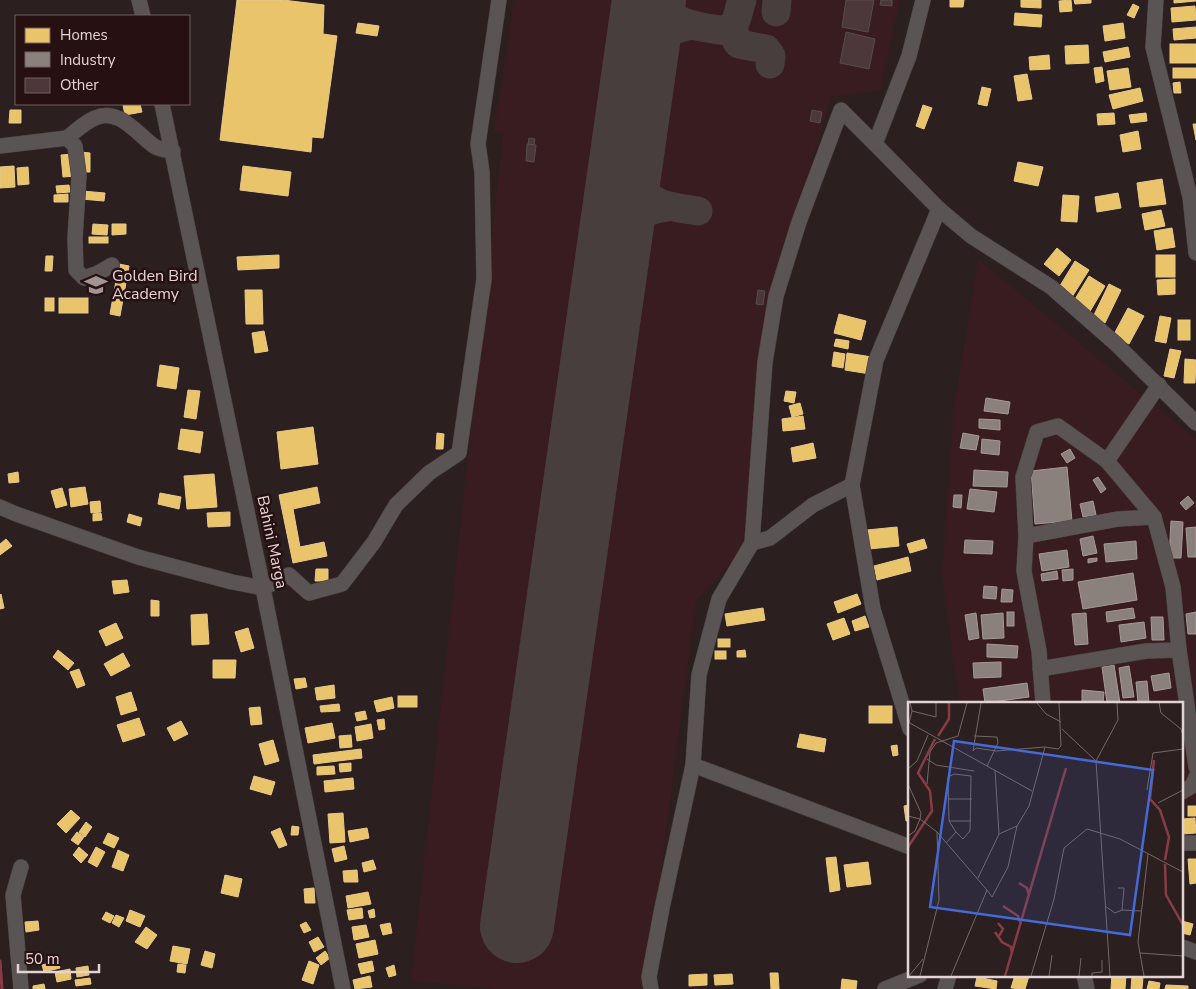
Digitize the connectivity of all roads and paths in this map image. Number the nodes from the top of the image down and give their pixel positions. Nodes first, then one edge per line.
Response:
1 (139, 0) edge
2 (500, 0) edge
3 (923, 0) edge
4 (1156, 0) edge
5 (143, 15) edge
6 (102, 105) edge
7 (162, 105) edge
8 (91, 120) junction
9 (67, 138) junction
10 (875, 144) junction
11 (0, 146) edge
12 (173, 151) junction
13 (939, 209) junction
14 (1196, 253) edge
15 (112, 265) dead end
16 (1159, 386) junction
17 (1196, 423) edge
18 (1107, 461) junction
19 (852, 485) junction
20 (0, 507) edge
21 (1154, 516) junction
22 (1026, 536) junction
23 (752, 543) junction
24 (264, 588) junction
25 (1179, 650) junction
26 (1040, 669) junction
27 (1043, 702) edge
28 (908, 723) edge
29 (694, 765) junction
30 (1196, 768) edge
31 (1196, 777) edge
32 (1184, 791) edge
33 (908, 846) edge
34 (21, 867) dead end
35 (1184, 948) edge
36 (1196, 952) edge
37 (918, 976) edge
38 (949, 976) edge
39 (1084, 976) edge
40 (21, 989) edge
41 (343, 989) edge
42 (650, 989) edge
43 (885, 989) edge
44 (945, 989) edge
45 (1087, 989) edge

1 - 5 street
2 - 24 street
3 - 10 street
4 - 14 street
6 - 8 street
7 - 12 street, Bahini Marga
8 - 9 street
8 - 12 street
9 - 11 street
9 - 15 street
10 - 13 street
10 - 23 street
12 - 24 street, Bahini Marga
13 - 16 street
13 - 19 street
16 - 17 street
16 - 18 street
18 - 21 street
18 - 22 street
19 - 23 street
19 - 28 street
20 - 24 street
21 - 22 street
21 - 25 street
22 - 26 street
23 - 29 street
24 - 41 street, Bahini Marga
25 - 26 street
25 - 30 street
26 - 27 street
29 - 33 street
29 - 42 street
31 - 32 street
34 - 40 street
35 - 36 street
37 - 43 street
38 - 44 street
39 - 45 street

